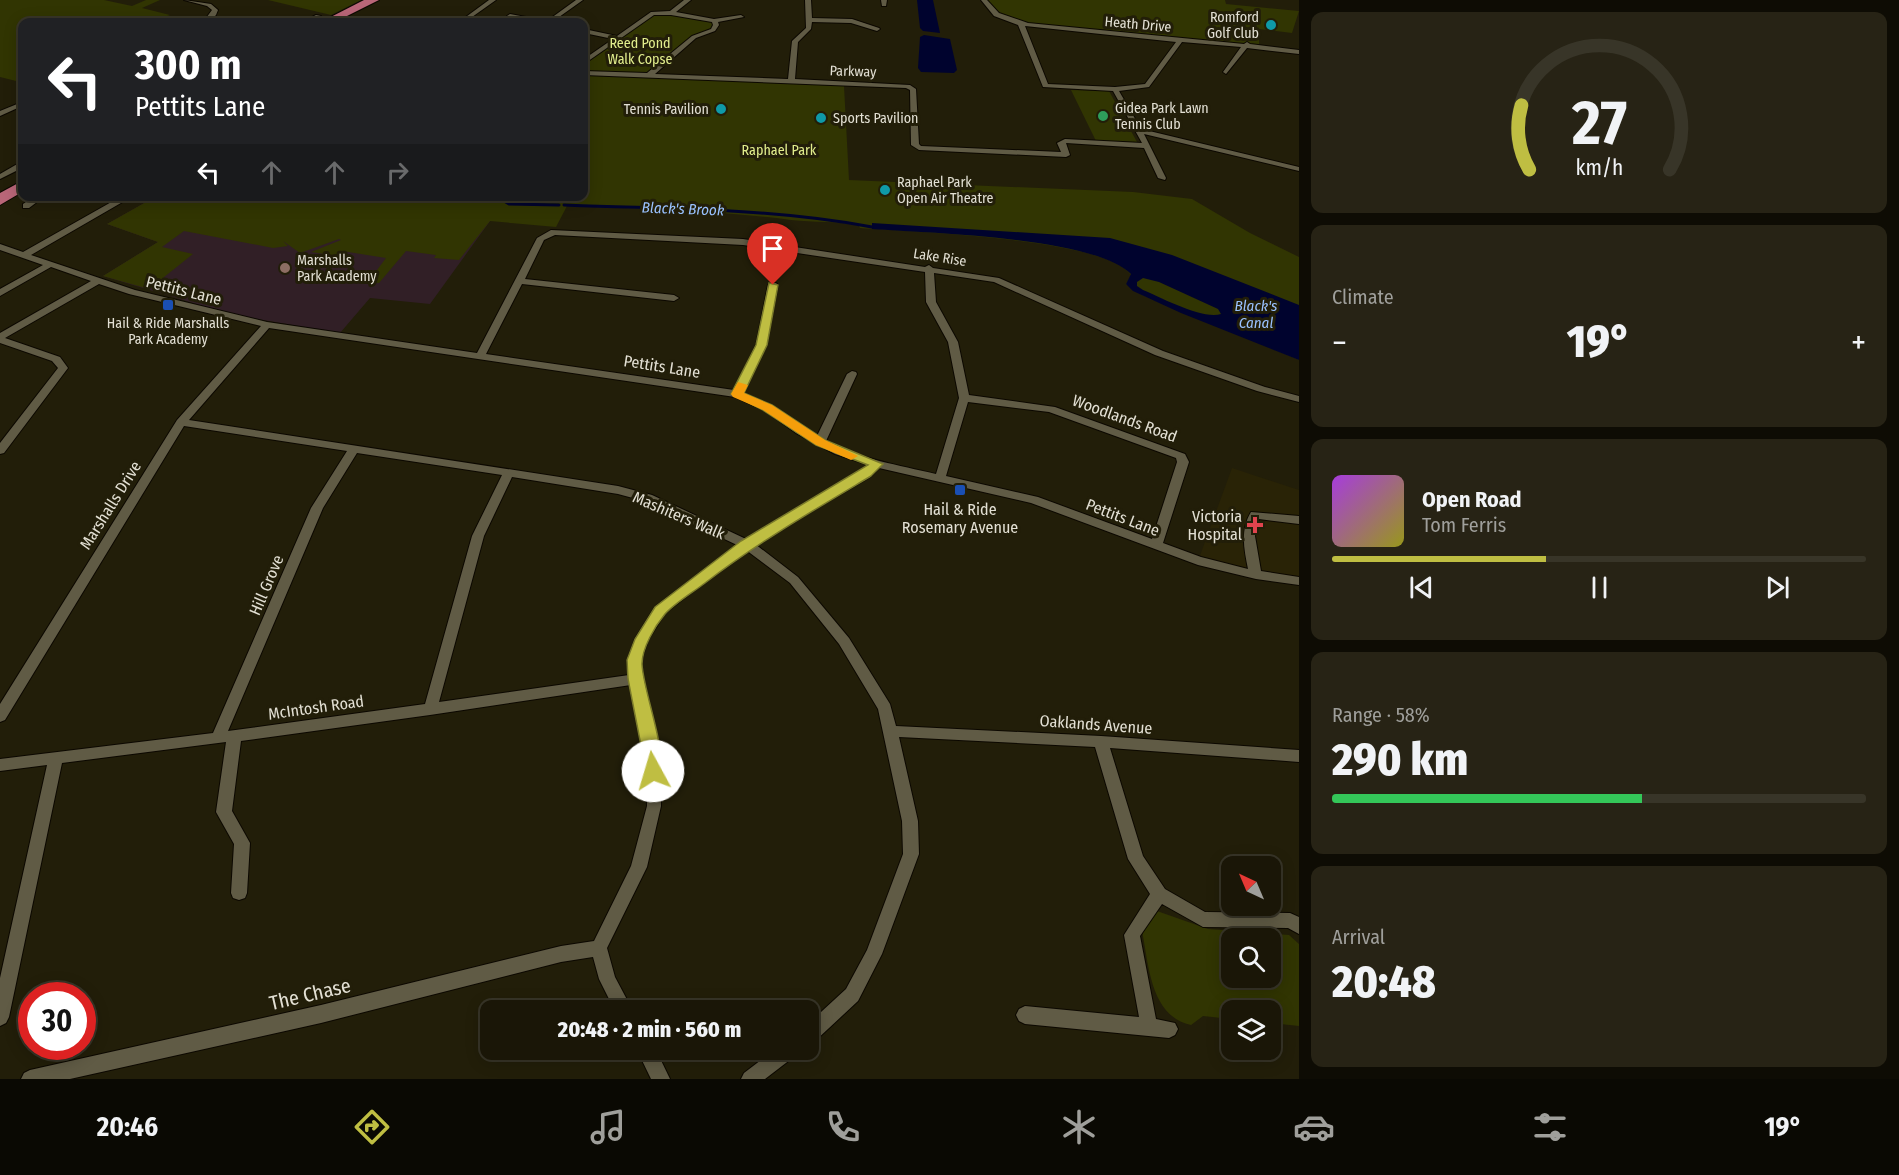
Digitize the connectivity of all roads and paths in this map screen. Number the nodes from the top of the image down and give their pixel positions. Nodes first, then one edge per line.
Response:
1 (187, 0) edge
2 (373, 0) edge
3 (386, 0) edge
4 (493, 0) edge
5 (580, 0) edge
6 (688, 0) edge
7 (808, 0) edge
8 (984, 0) edge
9 (670, 13) junction
10 (510, 16) dead end
11 (741, 17) dead end
12 (210, 18) edge
13 (328, 18) edge
14 (349, 18) edge
15 (468, 18) edge
16 (522, 18) edge
17 (553, 18) edge
18 (809, 20) junction
19 (714, 21) junction
20 (1020, 22) junction
21 (877, 29) dead end
22 (588, 32) edge
23 (619, 38) junction
24 (1181, 39) junction
25 (1247, 44) junction
26 (1299, 52) edge
27 (588, 59) edge
28 (1226, 72) dead end
29 (588, 73) edge
30 (648, 76) junction
31 (790, 81) junction
32 (1115, 89) junction
33 (18, 105) edge
34 (18, 106) edge
35 (0, 107) edge
36 (0, 114) edge
37 (1138, 131) junction
38 (1147, 146) junction
39 (18, 167) edge
40 (1299, 169) edge
41 (0, 177) edge
42 (1162, 178) dead end
43 (18, 179) edge
44 (18, 189) edge
45 (0, 190) edge
46 (0, 200) edge
47 (34, 201) edge
48 (120, 201) edge
49 (26, 206) dead end
50 (0, 248) edge
51 (24, 255) junction
52 (50, 264) junction
53 (929, 268) junction
54 (97, 281) junction
55 (519, 281) junction
56 (773, 285) dead end
57 (0, 293) edge
58 (674, 298) dead end
59 (267, 325) junction
60 (0, 339) edge
61 (480, 357) junction
62 (852, 374) dead end
63 (737, 394) junction
64 (964, 398) junction
65 (1299, 399) edge
66 (181, 422) junction
67 (820, 442) junction
68 (353, 450) junction
69 (0, 451) edge
70 (876, 464) junction
71 (508, 474) junction
72 (940, 478) junction
73 (1299, 520) edge
74 (746, 544) junction
75 (1156, 546) junction
76 (1256, 575) junction
77 (1299, 581) edge
78 (636, 679) junction
79 (430, 710) junction
80 (0, 716) edge
81 (891, 731) junction
82 (234, 736) junction
83 (218, 738) junction
84 (1101, 742) junction
85 (1299, 756) edge
86 (56, 758) junction
87 (0, 765) edge
88 (239, 893) dead end
89 (1160, 894) junction
90 (1299, 926) edge
91 (599, 948) junction
92 (618, 1000) edge
93 (1025, 1015) dead end
94 (0, 1017) edge
95 (819, 1026) edge
96 (1149, 1027) junction
97 (1169, 1029) dead end
98 (651, 1060) edge
99 (776, 1060) edge
100 (30, 1079) edge
101 (662, 1079) edge
102 (750, 1079) edge

1 - 12 street
2 - 13 highway
3 - 14 highway
4 - 15 street
5 - 17 street
6 - 9 street
7 - 18 street
8 - 20 street, Heath Drive
9 - 19 street
9 - 23 street
10 - 16 street
11 - 19 street
18 - 21 street
18 - 31 street
19 - 30 street
20 - 24 street, Heath Drive
20 - 32 street
22 - 23 street
23 - 27 street
24 - 25 street, Heath Drive
24 - 32 street
25 - 26 street, Heath Drive
25 - 28 street
29 - 30 street, Parkway
30 - 31 street, Parkway
31 - 38 street, Parkway
32 - 37 street
33 - 35 street
34 - 36 street
37 - 38 street
37 - 40 street
38 - 42 street
39 - 41 street
43 - 45 highway
44 - 46 highway
47 - 49 street
48 - 51 street
50 - 51 street, Pettits Lane
51 - 52 street, Pettits Lane
52 - 54 street, Pettits Lane
52 - 57 street
53 - 55 street, Lake Rise
53 - 64 street
53 - 65 street, Lake Rise
54 - 59 street, Pettits Lane
54 - 60 street
55 - 58 street
55 - 61 street
56 - 63 street
59 - 61 street, Pettits Lane
59 - 66 street, Marshalls Drive
60 - 69 street
61 - 63 street, Pettits Lane
62 - 67 street
63 - 67 street, Pettits Lane
64 - 72 street
64 - 75 street, Woodlands Road
66 - 68 street, Mashiters Walk
66 - 80 street, Marshalls Drive
67 - 70 street, Pettits Lane
68 - 71 street, Mashiters Walk
68 - 83 street, Hill Grove
70 - 72 street, Pettits Lane
70 - 74 street
71 - 74 street, Mashiters Walk
71 - 79 street
72 - 75 street, Pettits Lane
73 - 76 street
74 - 78 street
74 - 81 street, Mashiters Walk
75 - 76 street, Pettits Lane
76 - 77 street, Pettits Lane
78 - 79 street, McIntosh Road
78 - 91 street
79 - 82 street, McIntosh Road
81 - 84 street, Oaklands Avenue
81 - 95 street, Mashiters Walk
82 - 83 street, McIntosh Road
82 - 88 street
83 - 86 street, McIntosh Road
84 - 85 street, Oaklands Avenue
84 - 89 street
86 - 87 street, McIntosh Road
86 - 94 street
89 - 90 street
89 - 96 street
91 - 92 street
91 - 100 street, The Chase
93 - 96 street
96 - 97 street
98 - 101 street
99 - 102 street

